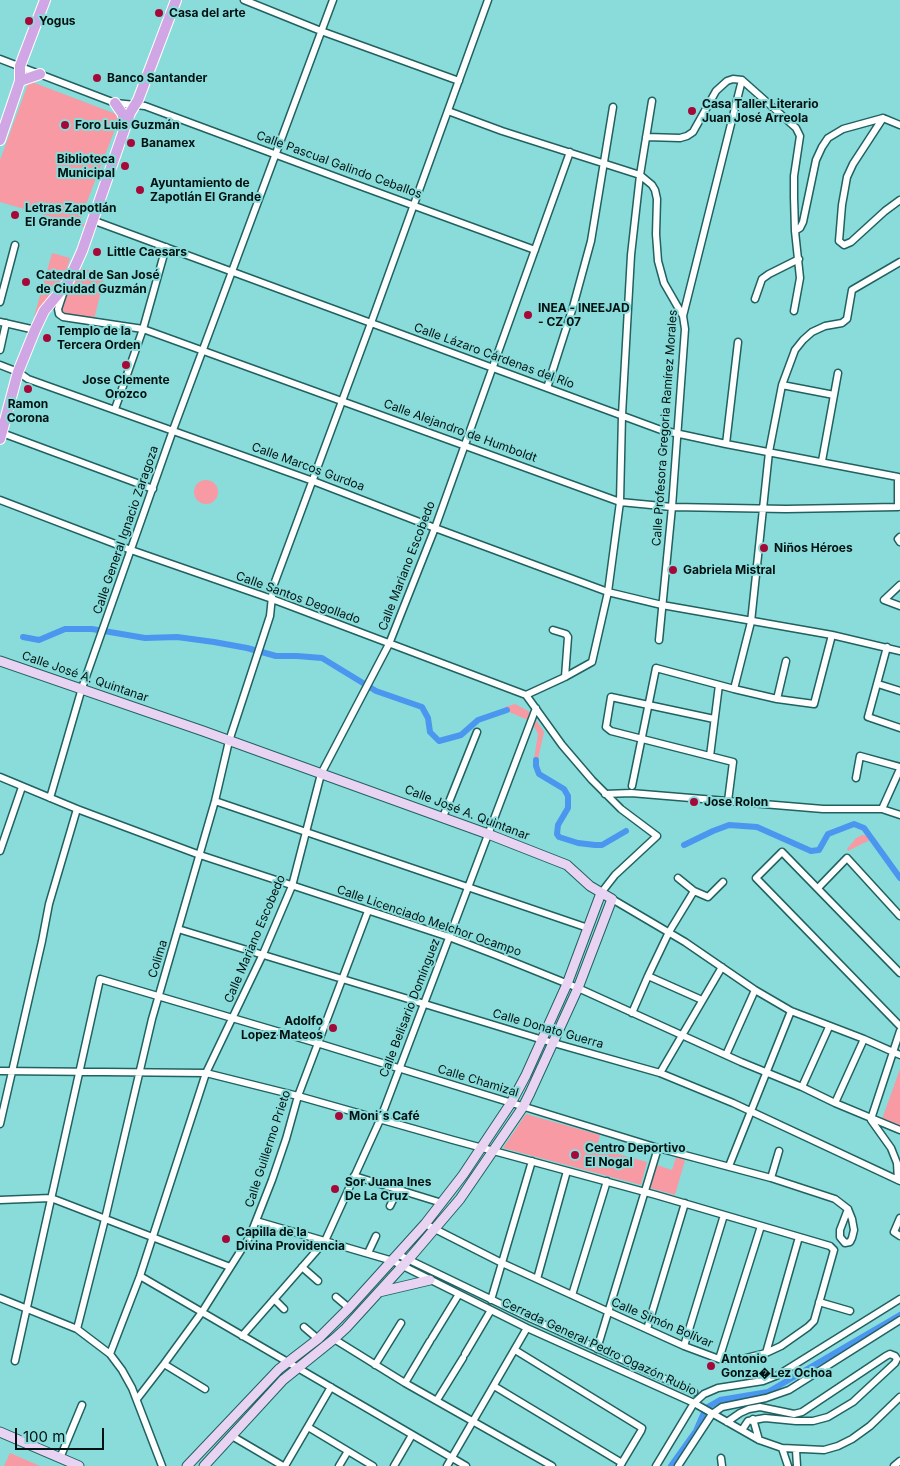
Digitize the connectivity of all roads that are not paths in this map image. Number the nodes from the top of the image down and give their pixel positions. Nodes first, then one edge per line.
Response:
1 (44, 0) edge
2 (176, 0) edge
3 (244, 0) edge
4 (333, 0) edge
5 (488, 0) edge
6 (321, 31) junction
7 (0, 59) edge
8 (20, 66) junction
9 (40, 74) junction
10 (742, 80) junction
11 (20, 81) junction
12 (458, 81) junction
13 (652, 101) dead end
14 (115, 103) junction
15 (135, 106) junction
16 (613, 107) dead end
17 (448, 111) junction
18 (883, 118) junction
19 (126, 126) junction
20 (900, 126) edge
21 (646, 137) junction
22 (0, 140) edge
23 (570, 152) junction
24 (276, 155) junction
25 (605, 163) junction
26 (640, 175) junction
27 (900, 200) edge
28 (414, 204) junction
29 (92, 220) junction
30 (795, 230) junction
31 (15, 245) dead end
32 (166, 247) junction
33 (535, 250) junction
34 (799, 259) junction
35 (900, 262) edge
36 (232, 271) junction
37 (68, 282) junction
38 (755, 299) dead end
39 (0, 302) edge
40 (794, 311) dead end
41 (683, 316) junction
42 (3, 322) edge
43 (371, 324) junction
44 (31, 329) dead end
45 (142, 329) junction
46 (738, 342) dead end
47 (0, 350) edge
48 (203, 350) junction
49 (0, 365) edge
50 (492, 368) junction
51 (18, 372) junction
52 (838, 373) dead end
53 (782, 385) junction
54 (547, 388) junction
55 (834, 395) junction
56 (342, 401) junction
57 (115, 409) junction
58 (622, 415) junction
59 (173, 430) junction
60 (677, 433) junction
61 (1, 436) edge
62 (726, 444) junction
63 (464, 445) junction
64 (769, 452) junction
65 (822, 462) junction
66 (313, 481) junction
67 (153, 489) junction
68 (0, 500) edge
69 (620, 502) junction
70 (672, 507) junction
71 (898, 507) joint
72 (764, 509) junction
73 (435, 528) junction
74 (900, 537) edge
75 (900, 542) edge
76 (131, 550) junction
77 (900, 585) edge
78 (608, 592) junction
79 (272, 599) junction
80 (662, 605) junction
81 (900, 606) edge
82 (751, 622) junction
83 (553, 630) dead end
84 (832, 635) junction
85 (659, 640) dead end
86 (389, 644) junction
87 (887, 647) junction
88 (900, 651) edge
89 (0, 660) edge
90 (786, 661) dead end
91 (565, 677) junction
92 (878, 684) junction
93 (719, 685) junction
94 (82, 688) junction
95 (734, 689) junction
96 (900, 691) edge
97 (526, 695) junction
98 (778, 699) junction
99 (649, 705) junction
100 (536, 708) junction
101 (714, 719) junction
102 (900, 728) edge
103 (477, 732) dead end
104 (641, 739) junction
105 (229, 741) junction
106 (710, 756) junction
107 (899, 771) edge
108 (321, 774) junction
109 (0, 777) edge
110 (856, 778) dead end
111 (632, 786) dead end
112 (22, 787) junction
113 (605, 794) junction
114 (50, 798) junction
115 (215, 801) junction
116 (728, 801) junction
117 (77, 809) junction
118 (882, 809) junction
119 (900, 815) edge
120 (443, 816) junction
121 (306, 832) junction
122 (488, 834) junction
123 (0, 851) edge
124 (200, 855) junction
125 (678, 878) dead end
126 (723, 882) dead end
127 (292, 886) junction
128 (468, 887) junction
129 (818, 888) junction
130 (694, 891) junction
131 (601, 893) junction
132 (612, 900) junction
133 (368, 911) junction
134 (900, 916) edge
135 (588, 928) junction
136 (178, 929) junction
137 (669, 932) junction
138 (449, 937) junction
139 (263, 954) junction
140 (722, 967) junction
141 (900, 973) edge
142 (648, 976) junction
143 (343, 979) junction
144 (567, 984) junction
145 (578, 988) junction
146 (755, 990) junction
147 (158, 995) junction
148 (702, 1000) junction
149 (424, 1003) junction
150 (790, 1011) junction
151 (632, 1013) junction
152 (233, 1018) junction
153 (900, 1026) edge
154 (829, 1027) junction
155 (900, 1030) edge
156 (681, 1035) junction
157 (864, 1039) junction
158 (543, 1040) junction
159 (317, 1043) junction
160 (554, 1043) junction
161 (897, 1054) edge
162 (726, 1055) junction
163 (399, 1068) junction
164 (0, 1071) edge
165 (12, 1071) junction
166 (79, 1072) junction
167 (139, 1072) junction
168 (766, 1072) junction
169 (206, 1073) junction
170 (660, 1073) junction
171 (802, 1087) junction
172 (298, 1096) junction
173 (512, 1103) junction
174 (835, 1104) junction
175 (523, 1107) junction
176 (750, 1111) junction
177 (871, 1119) junction
178 (380, 1120) junction
179 (0, 1124) edge
180 (900, 1130) edge
181 (482, 1148) junction
182 (658, 1148) junction
183 (493, 1151) junction
184 (779, 1151) dead end
185 (532, 1161) junction
186 (729, 1166) junction
187 (567, 1170) junction
188 (354, 1176) junction
189 (771, 1178) junction
190 (899, 1180) edge
191 (606, 1181) junction
192 (398, 1190) junction
193 (645, 1192) junction
194 (51, 1198) junction
195 (0, 1200) edge
196 (685, 1203) junction
197 (442, 1204) junction
198 (390, 1206) dead end
199 (848, 1209) dead end
200 (724, 1214) junction
201 (900, 1218) edge
202 (105, 1219) junction
203 (256, 1221) junction
204 (425, 1224) junction
205 (761, 1226) junction
206 (435, 1230) junction
207 (376, 1236) dead end
208 (900, 1236) edge
209 (153, 1237) junction
210 (799, 1237) junction
211 (325, 1241) junction
212 (368, 1253) junction
213 (396, 1258) junction
214 (406, 1263) junction
215 (502, 1263) junction
216 (230, 1267) junction
217 (302, 1267) junction
218 (140, 1276) junction
219 (537, 1279) junction
220 (430, 1280) junction
221 (318, 1281) dead end
222 (379, 1292) junction
223 (459, 1294) junction
224 (572, 1296) junction
225 (336, 1297) dead end
226 (0, 1298) edge
227 (274, 1299) junction
228 (900, 1299) edge
229 (491, 1300) junction
230 (819, 1302) junction
231 (27, 1307) junction
232 (349, 1308) junction
233 (284, 1309) dead end
234 (491, 1310) junction
235 (850, 1311) dead end
236 (202, 1312) junction
237 (609, 1312) junction
238 (900, 1320) edge
239 (401, 1323) dead end
240 (304, 1327) dead end
241 (527, 1328) junction
242 (77, 1329) junction
243 (647, 1329) junction
244 (242, 1336) junction
245 (318, 1339) junction
246 (334, 1339) junction
247 (309, 1346) junction
248 (684, 1346) junction
249 (597, 1349) junction
250 (515, 1350) junction
251 (316, 1353) junction
252 (766, 1353) junction
253 (110, 1354) junction
254 (719, 1359) junction
255 (15, 1361) dead end
256 (287, 1362) junction
257 (164, 1364) junction
258 (375, 1365) junction
259 (297, 1367) junction
260 (405, 1382) junction
261 (494, 1386) junction
262 (330, 1387) junction
263 (206, 1389) dead end
264 (694, 1392) dead end
265 (900, 1397) edge
266 (137, 1399) junction
267 (437, 1400) junction
268 (82, 1405) dead end
269 (696, 1405) junction
270 (710, 1413) junction
271 (740, 1413) junction
272 (750, 1420) junction
273 (473, 1421) junction
274 (727, 1422) junction
275 (308, 1428) junction
276 (742, 1430) junction
277 (0, 1432) edge
278 (412, 1435) junction
279 (232, 1436) junction
280 (759, 1440) junction
281 (782, 1448) junction
282 (796, 1450) junction
283 (348, 1451) junction
284 (452, 1457) junction
285 (60, 1458) junction
286 (721, 1458) dead end
287 (900, 1461) edge
288 (621, 1464) edge
289 (79, 1466) edge
290 (162, 1466) edge
291 (188, 1466) edge
292 (204, 1466) edge
293 (284, 1466) edge
294 (339, 1466) edge
295 (373, 1466) edge
296 (394, 1466) edge
297 (446, 1466) edge
298 (466, 1466) edge
299 (552, 1466) edge
300 (656, 1466) edge
301 (678, 1466) edge
302 (722, 1466) edge
303 (788, 1466) edge
304 (797, 1466) edge
305 (894, 1466) edge

1 - 8 main road
2 - 15 main road
3 - 6 street
4 - 6 street, Calle General Ignacio Zaragoza
5 - 12 street, Colima
6 - 12 street
6 - 24 street, Calle General Ignacio Zaragoza
7 - 8 street, Calle Pascual Galindo Ceballos
8 - 9 street, Calle Pascual Galindo Ceballos
8 - 11 main road
9 - 11 main road
9 - 14 street, Calle Pascual Galindo Ceballos
10 - 21 street
10 - 30 street
10 - 41 street, Calle Profesora Gregoria Ramírez Morales
11 - 22 main road
12 - 17 street, Colima
13 - 21 street
14 - 15 street, Calle Pascual Galindo Ceballos
14 - 19 main road
15 - 19 main road
15 - 24 street, Calle Pascual Galindo Ceballos
16 - 25 street
17 - 23 street
17 - 28 street, Colima
18 - 20 street
18 - 27 street
18 - 30 street
19 - 29 main road
21 - 26 street
23 - 25 street
23 - 33 street, Calle Mariano Escobedo
24 - 28 street, Calle Pascual Galindo Ceballos
24 - 36 street, Calle General Ignacio Zaragoza
25 - 26 street
25 - 54 street
26 - 41 street
26 - 58 street
28 - 33 street, Calle Pascual Galindo Ceballos
28 - 43 street, Colima
29 - 32 street, Calle Lázaro Cárdenas del Río
29 - 37 main road
30 - 34 street
31 - 39 street
32 - 36 street, Calle Lázaro Cárdenas del Río
32 - 45 street
33 - 50 street, Calle Mariano Escobedo
34 - 38 street
34 - 40 street
35 - 53 street
36 - 43 street, Calle Lázaro Cárdenas del Río
36 - 48 street, Calle General Ignacio Zaragoza
37 - 45 street, Calle Alejandro de Humboldt
37 - 51 main road
41 - 60 street, Calle Profesora Gregoria Ramírez Morales
42 - 44 street
42 - 47 street
43 - 50 street, Calle Lázaro Cárdenas del Río
43 - 56 street, Colima
45 - 48 street, Calle Alejandro de Humboldt
45 - 57 street
46 - 62 street
48 - 56 street, Calle Alejandro de Humboldt
48 - 59 street, Calle General Ignacio Zaragoza
49 - 51 street, Calle Marcos Gurdoa
50 - 54 street, Calle Lázaro Cárdenas del Río
50 - 63 street, Calle Mariano Escobedo
51 - 57 street, Calle Marcos Gurdoa
51 - 61 main road
52 - 55 street
53 - 55 street
53 - 64 street
54 - 58 street, Calle Lázaro Cárdenas del Río
55 - 65 street
56 - 63 street, Calle Alejandro de Humboldt
56 - 66 street, Colima
57 - 59 street, Calle Marcos Gurdoa
58 - 60 street, Calle Lázaro Cárdenas del Río
58 - 69 street
59 - 66 street, Calle Marcos Gurdoa
59 - 67 street, Calle General Ignacio Zaragoza
60 - 62 street, Calle Lázaro Cárdenas del Río
60 - 70 street, Calle Profesora Gregoria Ramírez Morales
61 - 67 street
62 - 64 street, Calle Lázaro Cárdenas del Río
63 - 69 street, Calle Alejandro de Humboldt
63 - 73 street, Calle Mariano Escobedo
64 - 65 street, Calle Lázaro Cárdenas del Río
64 - 72 street
65 - 71 street, Calle Lázaro Cárdenas del Río
66 - 73 street, Calle Marcos Gurdoa
66 - 79 street, Colima
67 - 76 street, Calle General Ignacio Zaragoza
68 - 76 street, Calle Santos Degollado
69 - 70 street, Calle Alejandro de Humboldt
69 - 78 street
70 - 72 street, Calle Alejandro de Humboldt
70 - 80 street, Calle Profesora Gregoria Ramírez Morales
71 - 72 street, Calle Alejandro de Humboldt
72 - 82 street
73 - 78 street, Calle Marcos Gurdoa
73 - 86 street, Calle Mariano Escobedo
74 - 75 street
76 - 79 street, Calle Santos Degollado
76 - 94 street, Calle General Ignacio Zaragoza
77 - 81 street
78 - 80 street, Calle Marcos Gurdoa
78 - 91 street
79 - 86 street, Calle Santos Degollado
79 - 105 street, Colima
80 - 82 street, Calle Marcos Gurdoa
80 - 85 street, Calle Profesora Gregoria Ramírez Morales
82 - 84 street, Calle Marcos Gurdoa
82 - 95 street
83 - 91 street
84 - 87 street, Calle Marcos Gurdoa
84 - 98 street
86 - 97 street, Calle Santos Degollado
86 - 108 street, Calle Mariano Escobedo
87 - 88 street, Calle Marcos Gurdoa
87 - 92 street
89 - 94 street, Calle José A. Quintanar
90 - 98 street
91 - 97 street
92 - 96 street
92 - 102 street
93 - 95 street
93 - 99 street
93 - 101 street
94 - 105 street, Calle José A. Quintanar
94 - 114 street, Calle General Ignacio Zaragoza
95 - 98 street
97 - 100 street
99 - 101 street
99 - 104 street
99 - 104 street
100 - 113 street
100 - 122 street, Calle Belisario Domínguez
101 - 106 street
103 - 120 street
104 - 106 street
104 - 111 street
105 - 108 street, Calle José A. Quintanar
105 - 115 street, Colima
106 - 116 street
107 - 110 street
107 - 118 street
108 - 120 street, Calle José A. Quintanar
108 - 121 street, Calle Mariano Escobedo
109 - 112 street, Calle Licenciado Melchor Ocampo
112 - 114 street, Calle Licenciado Melchor Ocampo
112 - 123 street
113 - 116 street
113 - 131 street
114 - 117 street, Calle Licenciado Melchor Ocampo
115 - 121 street
115 - 124 street, Colima
116 - 118 street
117 - 124 street, Calle Licenciado Melchor Ocampo
117 - 165 street
118 - 119 street
120 - 122 street, Calle José A. Quintanar
121 - 127 street, Calle Mariano Escobedo
121 - 128 street
122 - 128 street, Calle Belisario Domínguez
122 - 131 street, Calle José A. Quintanar
124 - 127 street, Calle Licenciado Melchor Ocampo
124 - 136 street, Colima
125 - 130 street
126 - 130 street
127 - 133 street, Calle Licenciado Melchor Ocampo
127 - 139 street, Calle Mariano Escobedo
128 - 135 street
128 - 138 street, Calle Belisario Domínguez
129 - 134 street
129 - 141 street
129 - 153 street
130 - 137 street
131 - 132 street, Calle José A. Quintanar
131 - 135 street
132 - 137 street, Calle José A. Quintanar
132 - 145 street
133 - 138 street, Calle Licenciado Melchor Ocampo
133 - 143 street, Calle Guillermo Prieto
135 - 144 street
136 - 139 street, Calle Donato Guerra
136 - 147 street, Colima
137 - 140 street, Calle José A. Quintanar
137 - 142 street
138 - 144 street, Calle Licenciado Melchor Ocampo
138 - 149 street, Calle Belisario Domínguez
139 - 143 street, Calle Donato Guerra
139 - 152 street, Calle Mariano Escobedo
140 - 146 street, Calle José A. Quintanar
140 - 148 street
142 - 148 street
142 - 151 street
143 - 149 street, Calle Donato Guerra
143 - 159 street, Calle Guillermo Prieto
144 - 145 street, Calle Licenciado Melchor Ocampo
144 - 158 street
145 - 151 street, Calle Licenciado Melchor Ocampo
145 - 160 street
146 - 150 street, Calle José A. Quintanar
146 - 162 street
147 - 152 street, Calle Chamizal
147 - 166 street, Calle Chamizal
147 - 167 street, Colima
148 - 156 street
149 - 158 street, Calle Donato Guerra
149 - 163 street, Calle Belisario Domínguez
150 - 154 street, Calle José A. Quintanar
150 - 168 street
151 - 156 street, Calle Licenciado Melchor Ocampo
152 - 159 street, Calle Chamizal
152 - 169 street, Calle Mariano Escobedo
154 - 157 street, Calle José A. Quintanar
154 - 171 street
155 - 161 street
156 - 162 street, Calle Licenciado Melchor Ocampo
156 - 170 street
157 - 161 street, Calle José A. Quintanar
157 - 174 street
158 - 160 street, Calle Donato Guerra
158 - 173 street
159 - 163 street, Calle Chamizal
159 - 172 street, Calle Guillermo Prieto
160 - 170 street, Calle Donato Guerra
160 - 175 street
161 - 177 street
162 - 168 street, Calle Licenciado Melchor Ocampo
163 - 173 street, Calle Chamizal
163 - 178 street, Calle Belisario Domínguez
164 - 165 street
165 - 166 street
165 - 179 street
166 - 167 street
166 - 194 street
167 - 169 street
167 - 202 street, Colima
168 - 171 street, Calle Licenciado Melchor Ocampo
168 - 176 street
169 - 172 street
169 - 209 street, Calle Mariano Escobedo
170 - 176 street, Calle Donato Guerra
171 - 174 street, Calle Licenciado Melchor Ocampo
172 - 178 street
172 - 203 street, Calle Guillermo Prieto
173 - 175 street, Calle Chamizal
173 - 181 street
174 - 177 street, Calle Licenciado Melchor Ocampo
175 - 182 street, Calle Chamizal
175 - 183 street
176 - 186 street
176 - 190 street, Calle Donato Guerra
177 - 180 street, Calle Licenciado Melchor Ocampo
177 - 190 street
178 - 181 street
178 - 188 street, Calle Belisario Domínguez
181 - 183 street
181 - 197 street
182 - 186 street, Calle Chamizal
182 - 193 street
183 - 185 street
183 - 206 street
184 - 189 street
185 - 187 street
185 - 215 street
186 - 189 street, Calle Chamizal
187 - 191 street
187 - 219 street
188 - 192 street
188 - 211 street, Calle Belisario Domínguez
189 - 199 street, Calle Chamizal
191 - 193 street
191 - 224 street
192 - 197 street
192 - 198 street
193 - 196 street
193 - 237 street
194 - 195 street
194 - 202 street
194 - 231 street
196 - 200 street
196 - 243 street
197 - 204 street
200 - 205 street
200 - 248 street
201 - 208 street
202 - 209 street
202 - 242 street, Colima
203 - 211 street, Cerrada General Pedro Ogazón Rubio
203 - 216 street, Calle Guillermo Prieto
204 - 206 street, Calle Simón Bolívar
204 - 213 street
205 - 210 street
205 - 254 street
206 - 214 street
206 - 215 street, Calle Simón Bolívar
207 - 212 street
209 - 216 street
209 - 218 street, Calle Mariano Escobedo
210 - 230 street, Calle Simón Bolívar
210 - 252 street
211 - 212 street, Cerrada General Pedro Ogazón Rubio
211 - 217 street, Calle Belisario Domínguez
212 - 213 street, Cerrada General Pedro Ogazón Rubio
213 - 214 street, Cerrada General Pedro Ogazón Rubio
213 - 232 street
214 - 220 street, Cerrada General Pedro Ogazón Rubio
214 - 222 street
214 - 229 street, Cerrada General Pedro Ogazón Rubio
215 - 219 street, Calle Simón Bolívar
215 - 229 street
216 - 236 street, Calle Guillermo Prieto
217 - 221 street
217 - 227 street, Calle Belisario Domínguez
218 - 236 street
218 - 253 street, Calle Mariano Escobedo
219 - 224 street, Calle Simón Bolívar
220 - 222 street
220 - 223 street, Cerrada General Pedro Ogazón Rubio
222 - 246 street
223 - 234 street, Cerrada General Pedro Ogazón Rubio
223 - 260 street
224 - 237 street, Calle Simón Bolívar
225 - 232 street
226 - 231 street
227 - 233 street
227 - 244 street, Calle Belisario Domínguez
228 - 269 street
229 - 249 street, Cerrada General Pedro Ogazón Rubio
230 - 235 street
230 - 252 street, Calle Simón Bolívar
231 - 242 street
231 - 255 street
232 - 245 street
234 - 241 street, Cerrada General Pedro Ogazón Rubio
234 - 267 street
236 - 244 street
236 - 257 street, Calle Guillermo Prieto
237 - 243 street, Calle Simón Bolívar
237 - 249 street
238 - 270 street
239 - 258 street
240 - 245 street
241 - 250 street
241 - 269 street, Cerrada General Pedro Ogazón Rubio
242 - 253 street
243 - 248 street, Calle Simón Bolívar
244 - 256 street
245 - 247 street
246 - 251 street
246 - 258 street
247 - 251 street
247 - 256 street
248 - 254 street, Calle Simón Bolívar
249 - 264 street, Cerrada General Pedro Ogazón Rubio
250 - 261 street
250 - 288 street
251 - 259 street
252 - 254 street, Calle Simón Bolívar
253 - 266 street
256 - 259 street
256 - 291 street
257 - 263 street
257 - 266 street, Calle Guillermo Prieto
258 - 260 street
259 - 262 street
259 - 279 street
260 - 267 street
261 - 273 street
261 - 288 street
262 - 275 street
262 - 278 street
265 - 282 street, Cerrada General Pedro Ogazón Rubio
266 - 290 street
267 - 273 street
268 - 285 street
269 - 270 street, Cerrada General Pedro Ogazón Rubio
269 - 300 street
270 - 274 street, Cerrada General Pedro Ogazón Rubio
270 - 301 street
271 - 272 street
271 - 272 street
271 - 274 street
272 - 276 street
272 - 280 street
273 - 284 street
273 - 299 street
274 - 276 street, Cerrada General Pedro Ogazón Rubio
275 - 283 street
275 - 293 street
276 - 280 street, Cerrada General Pedro Ogazón Rubio
277 - 285 street
278 - 284 street
278 - 296 street
279 - 292 street
279 - 293 street
280 - 281 street, Cerrada General Pedro Ogazón Rubio
281 - 282 street, Cerrada General Pedro Ogazón Rubio
281 - 303 street
282 - 304 street
283 - 294 street
283 - 295 street
284 - 297 street
284 - 298 street
285 - 289 street
286 - 302 street
287 - 305 street

